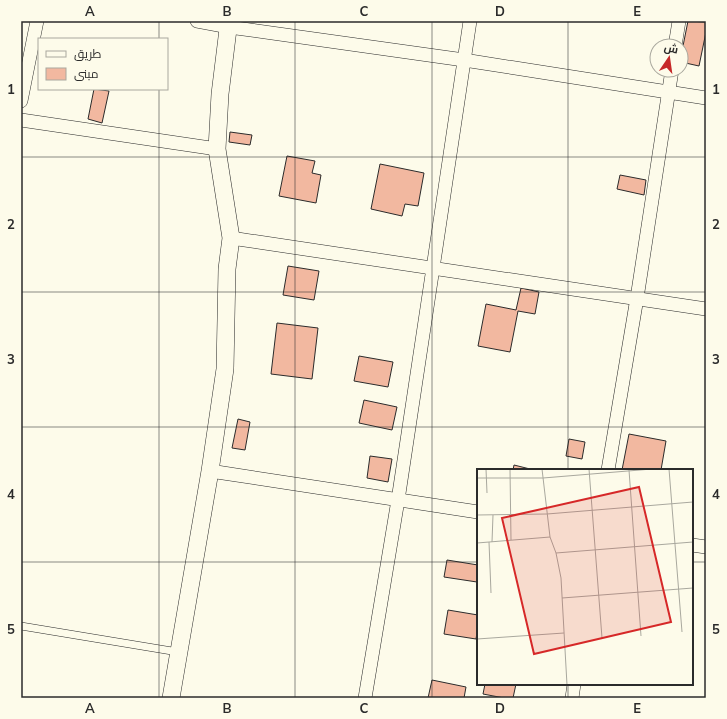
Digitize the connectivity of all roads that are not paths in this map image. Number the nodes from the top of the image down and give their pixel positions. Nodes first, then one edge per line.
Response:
1 (37, 21) edge
2 (198, 21) edge
3 (470, 21) edge
4 (679, 21) edge
5 (229, 24) edge
6 (676, 38) edge
7 (464, 60) junction
8 (671, 78) edge
9 (668, 93) junction
10 (706, 98) edge
11 (21, 101) edge
12 (21, 120) edge
13 (217, 150) junction
14 (231, 238) junction
15 (433, 268) junction
16 (638, 298) junction
17 (706, 309) edge
18 (608, 469) edge
19 (210, 471) junction
20 (398, 500) junction
21 (477, 512) edge
22 (693, 544) edge
23 (706, 547) edge
24 (21, 626) edge
25 (178, 652) junction
26 (574, 685) edge
27 (171, 698) edge
28 (365, 698) edge
29 (572, 698) edge

1 - 11 street
2 - 5 street
3 - 7 street
4 - 6 street
5 - 7 street
5 - 13 street
7 - 9 street
7 - 15 street
8 - 9 street
9 - 10 street
9 - 16 street
12 - 13 street
13 - 14 street
14 - 15 street
14 - 19 street
15 - 16 street
15 - 20 street
16 - 17 street
16 - 18 street
19 - 20 street
19 - 25 street
20 - 21 street
20 - 28 street
22 - 23 street
24 - 25 lane
25 - 27 street
26 - 29 street

